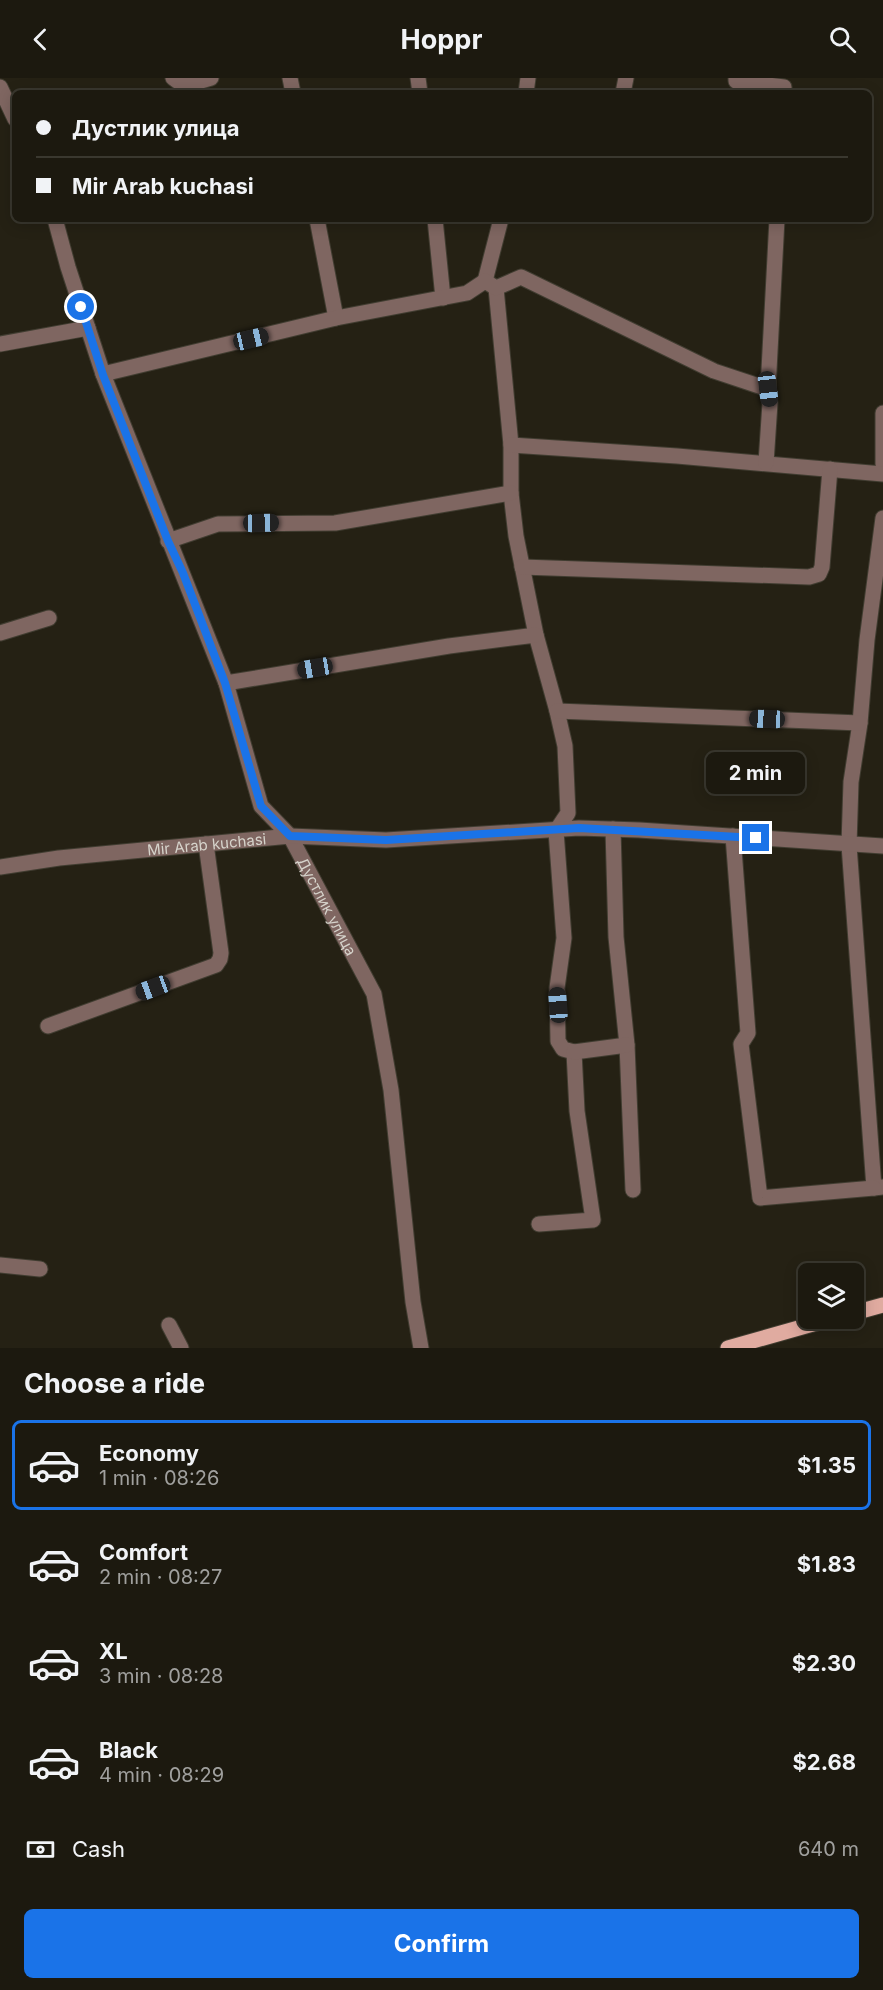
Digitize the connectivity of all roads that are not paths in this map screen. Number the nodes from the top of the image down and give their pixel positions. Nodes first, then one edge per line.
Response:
1 (173, 78) edge
2 (211, 78) edge
3 (736, 78) edge
4 (0, 87) edge
5 (784, 90) edge
6 (12, 113) edge
7 (56, 222) edge
8 (318, 222) edge
9 (435, 222) edge
10 (501, 222) edge
11 (777, 222) edge
12 (491, 285) junction
13 (443, 298) junction
14 (336, 318) junction
15 (88, 328) junction
16 (0, 344) edge
17 (103, 375) junction
18 (768, 389) junction
19 (883, 413) edge
20 (511, 445) junction
21 (766, 464) junction
22 (883, 464) edge
23 (830, 469) junction
24 (883, 474) edge
25 (511, 493) junction
26 (883, 518) edge
27 (168, 541) junction
28 (522, 567) junction
29 (49, 618) dead end
30 (0, 633) edge
31 (536, 635) junction
32 (225, 683) junction
33 (557, 711) junction
34 (860, 723) junction
35 (614, 829) junction
36 (556, 831) junction
37 (290, 836) junction
38 (733, 836) junction
39 (206, 844) junction
40 (849, 844) junction
41 (883, 846) edge
42 (0, 867) edge
43 (48, 1026) dead end
44 (627, 1045) junction
45 (574, 1052) junction
46 (879, 1187) edge
47 (633, 1190) dead end
48 (539, 1224) dead end
49 (0, 1266) edge
50 (40, 1269) dead end
51 (883, 1305) edge
52 (864, 1310) edge
53 (169, 1325) dead end
54 (798, 1328) edge
55 (180, 1348) edge
56 (421, 1348) edge
57 (729, 1348) edge

1 - 2 street
3 - 5 street
4 - 6 street
7 - 15 street, Дустлик улица
8 - 14 street
9 - 13 street
10 - 12 street
11 - 18 street
12 - 13 street
12 - 18 street
12 - 20 street
13 - 14 street
14 - 17 street
15 - 16 street
15 - 17 street, Дустлик улица
17 - 27 street, Дустлик улица
18 - 21 street
19 - 22 street
20 - 21 street
20 - 25 street
21 - 23 street
23 - 24 street
23 - 28 street
25 - 27 street
25 - 28 street
26 - 34 street
27 - 32 street, Дустлик улица
28 - 31 street
29 - 30 street
31 - 32 street
31 - 33 street
32 - 37 street, Дустлик улица
33 - 34 street
33 - 36 street
34 - 40 street
35 - 36 street, Mir Arab kuchasi
35 - 38 street, Mir Arab kuchasi
35 - 44 street
36 - 37 street, Mir Arab kuchasi
36 - 45 street
37 - 39 street, Mir Arab kuchasi
37 - 56 street, Дустлик улица
38 - 40 street, Mir Arab kuchasi
38 - 46 street
39 - 42 street, Mir Arab kuchasi
39 - 43 street
40 - 41 street, Mir Arab kuchasi
40 - 46 street
44 - 45 street
44 - 47 street
45 - 48 street
49 - 50 street
51 - 52 main road
53 - 55 street
54 - 57 main road

